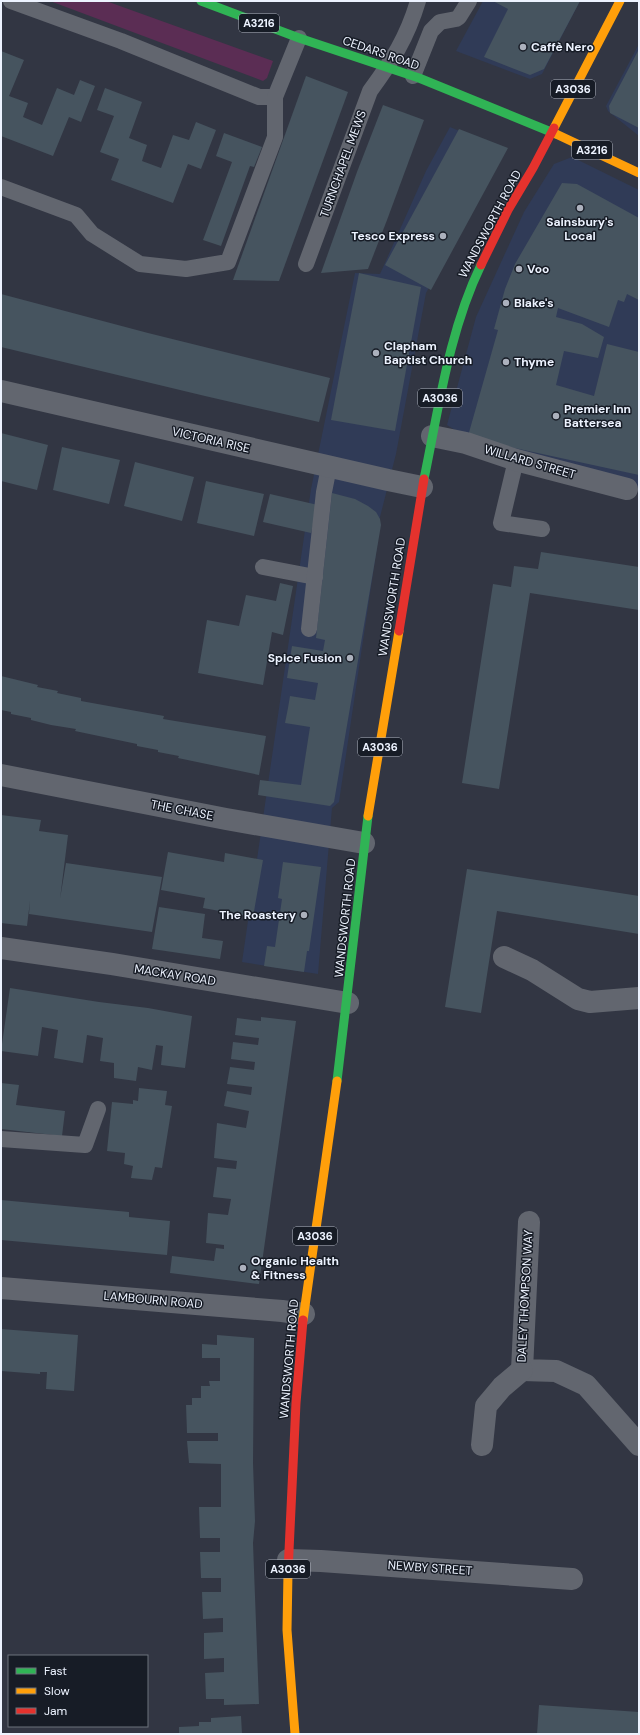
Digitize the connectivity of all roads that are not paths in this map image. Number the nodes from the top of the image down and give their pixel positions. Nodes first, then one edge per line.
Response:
1 (11, 1) edge
2 (201, 1) edge
3 (418, 1) edge
4 (469, 1) edge
5 (620, 1) edge
6 (299, 38) junction
7 (388, 67) junction
8 (413, 76) junction
9 (275, 97) junction
10 (552, 132) junction
11 (639, 173) edge
12 (1, 187) edge
13 (306, 264) dead end
14 (1, 391) edge
15 (432, 436) junction
16 (516, 460) junction
17 (329, 466) junction
18 (422, 487) junction
19 (627, 489) dead end
20 (542, 529) dead end
21 (263, 567) dead end
22 (315, 577) junction
23 (309, 629) dead end
24 (1, 774) edge
25 (364, 843) junction
26 (1, 948) edge
27 (504, 957) dead end
28 (639, 998) edge
29 (348, 1003) junction
30 (98, 1110) dead end
31 (1, 1139) edge
32 (529, 1222) dead end
33 (1, 1288) edge
34 (304, 1314) junction
35 (522, 1370) junction
36 (482, 1445) dead end
37 (639, 1445) edge
38 (288, 1560) junction
39 (572, 1578) dead end
40 (295, 1734) edge

1 - 9 lane
2 - 6 main road, CEDARS ROAD / A3216
3 - 7 lane, TURNCHAPEL MEWS
4 - 8 lane
5 - 10 main road, A3036
6 - 7 main road, CEDARS ROAD / A3216
6 - 9 lane
7 - 8 main road, CEDARS ROAD / A3216
7 - 13 lane, TURNCHAPEL MEWS
8 - 10 main road, CEDARS ROAD / A3216
9 - 12 lane
10 - 11 main road, A3216
10 - 15 main road, WANDSWORTH ROAD / A3036
14 - 17 street, VICTORIA RISE
15 - 16 street, WILLARD STREET
15 - 18 main road, WANDSWORTH ROAD / A3036
16 - 19 street, WILLARD STREET
16 - 20 lane
17 - 18 street, VICTORIA RISE
17 - 22 lane
18 - 25 main road, WANDSWORTH ROAD / A3036
21 - 22 lane
22 - 23 lane
24 - 25 street, THE CHASE
25 - 29 main road, WANDSWORTH ROAD / A3036
26 - 29 street, MACKAY ROAD
27 - 28 street
29 - 34 main road, WANDSWORTH ROAD / A3036
30 - 31 lane
32 - 35 street, DALEY THOMPSON WAY
33 - 34 street, LAMBOURN ROAD
34 - 38 main road, WANDSWORTH ROAD / A3036
35 - 36 street, DALEY THOMPSON WAY
35 - 37 street, DALEY THOMPSON WAY
38 - 39 street, NEWBY STREET
38 - 40 main road, WANDSWORTH ROAD / A3036

